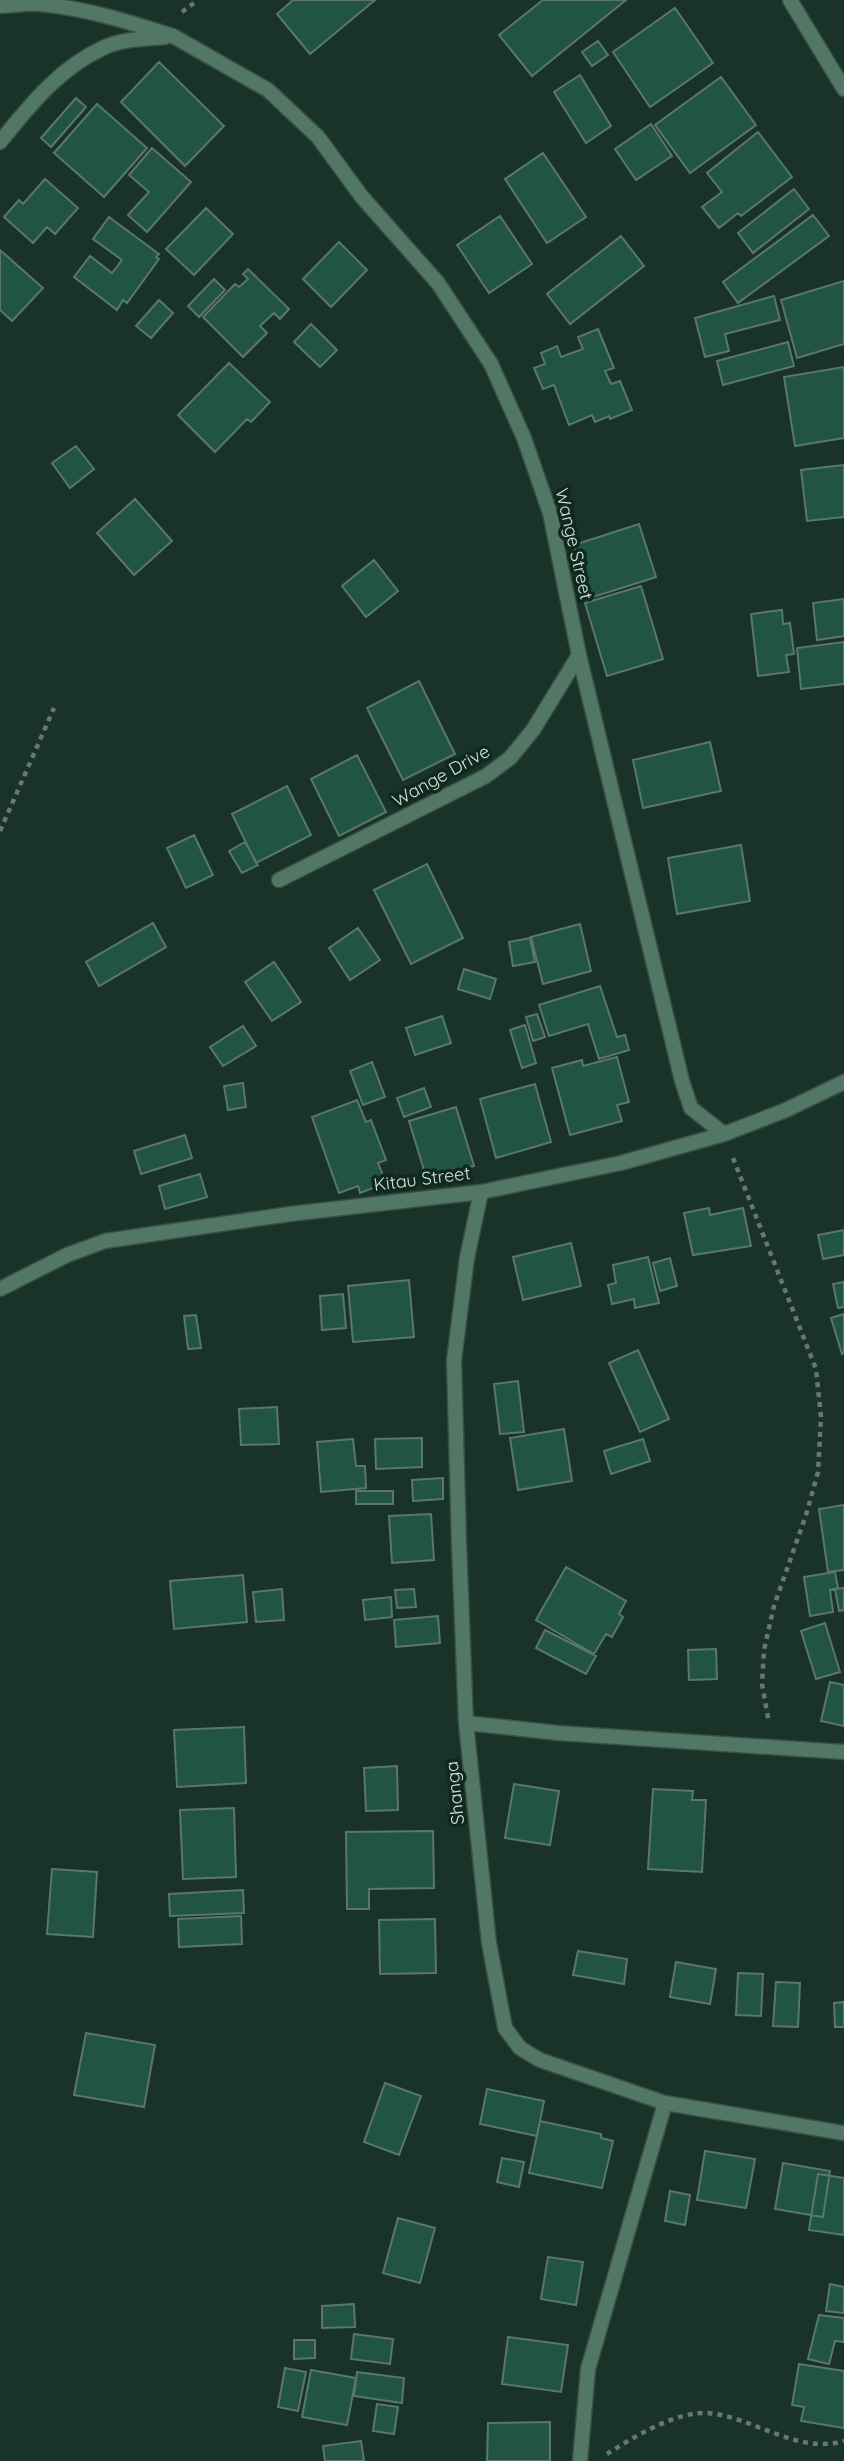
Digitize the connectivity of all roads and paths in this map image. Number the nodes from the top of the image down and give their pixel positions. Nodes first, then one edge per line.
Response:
1 (790, 0) edge
2 (0, 6) edge
3 (173, 36) junction
4 (844, 89) edge
5 (0, 142) edge
6 (579, 655) junction
7 (54, 708) dead end
8 (0, 831) edge
9 (279, 880) dead end
10 (844, 1082) edge
11 (724, 1134) junction
12 (481, 1192) junction
13 (0, 1289) edge
14 (466, 1723) junction
15 (774, 1748) junction
16 (844, 1752) edge
17 (664, 2103) junction
18 (844, 2133) edge
19 (844, 2441) edge
20 (580, 2461) edge
21 (596, 2461) edge

1 - 4 street
2 - 3 street, Wange Street
3 - 5 street
3 - 6 street, Wange Street
6 - 9 street, Wange Drive
6 - 11 street, Wange Street
7 - 8 path
10 - 11 street, Kitau Street
11 - 12 street, Kitau Street
11 - 15 path
12 - 13 street, Kitau Street
12 - 14 street, Shanga
14 - 15 street
14 - 17 street, Shanga
15 - 16 street
17 - 18 street, Shanga
17 - 20 street
19 - 21 path

